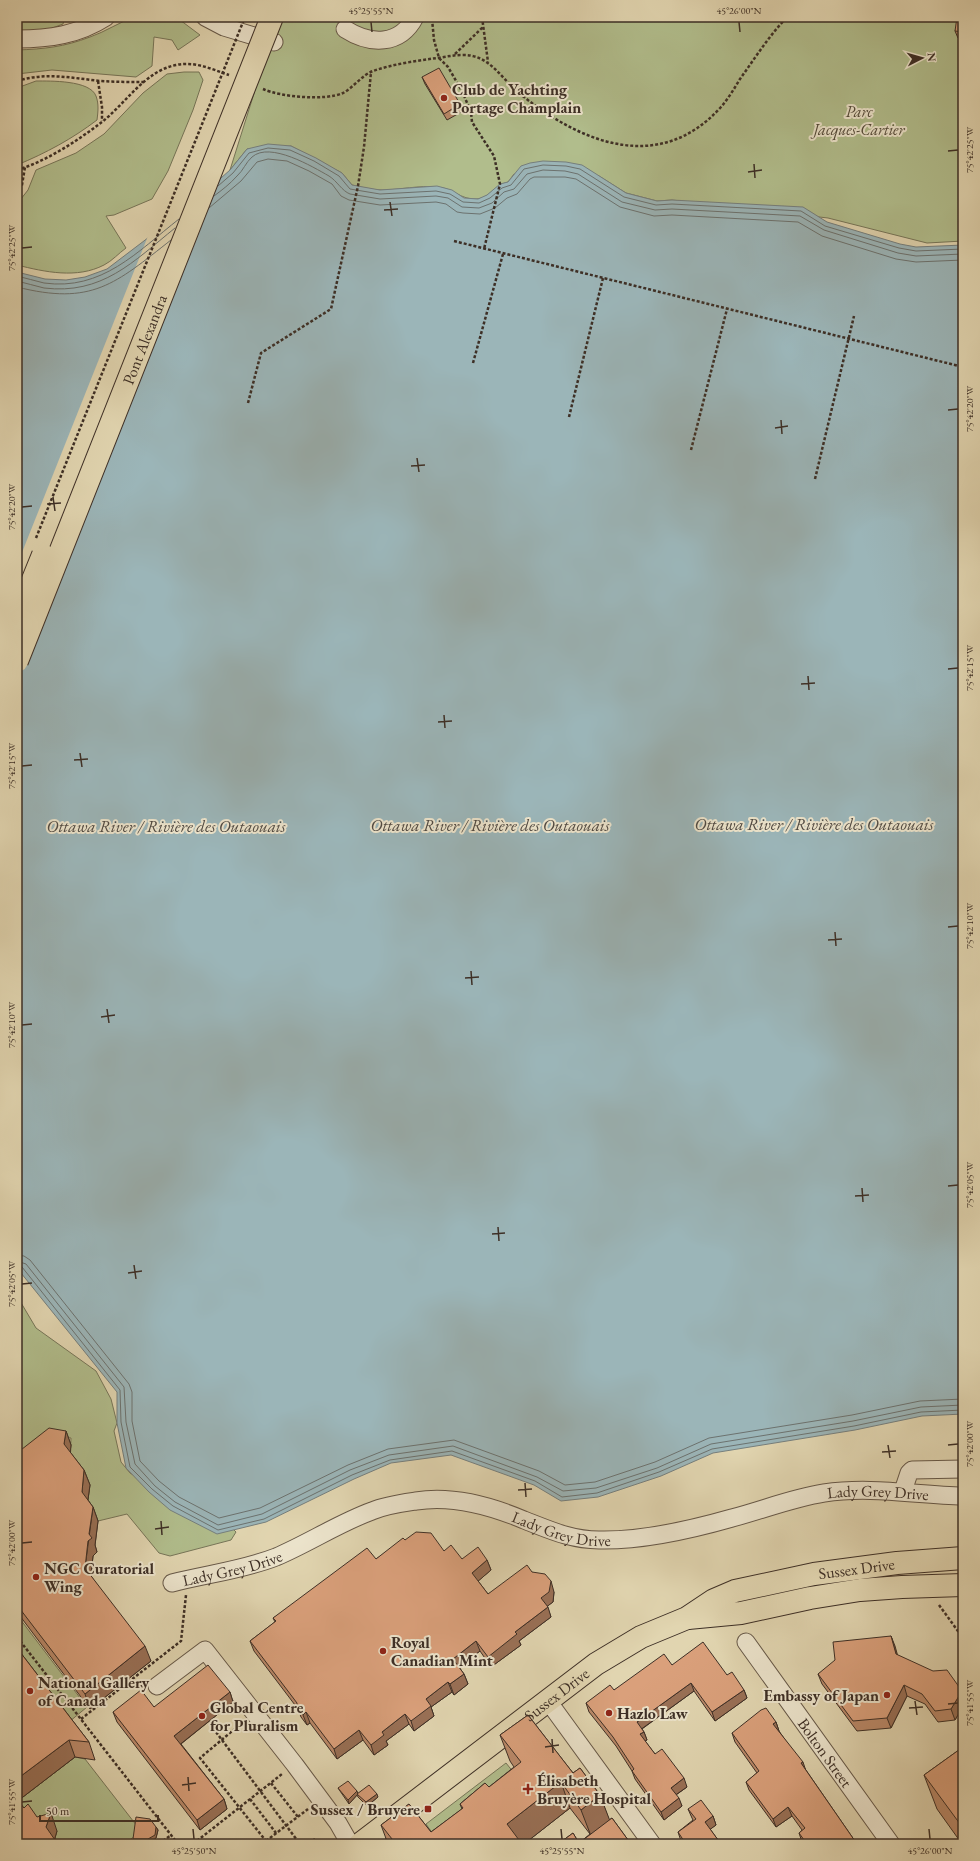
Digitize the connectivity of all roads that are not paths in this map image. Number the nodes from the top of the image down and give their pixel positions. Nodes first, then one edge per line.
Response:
1 (106, 17) edge
2 (205, 17) edge
3 (258, 17) edge
4 (272, 17) edge
5 (415, 17) edge
6 (345, 29) dead end
7 (17, 39) edge
8 (274, 42) dead end
9 (17, 619) edge
10 (17, 661) edge
11 (963, 1469) edge
12 (903, 1491) junction
13 (963, 1496) edge
14 (963, 1558) edge
15 (180, 1581) road end
16 (963, 1586) edge
17 (687, 1618) junction
18 (746, 1642) dead end
19 (157, 1686) dead end
20 (548, 1701) junction
21 (350, 1844) edge
22 (360, 1844) edge
23 (652, 1844) edge
24 (891, 1844) edge

1 - 7 street
2 - 8 street
3 - 9 main road, bridge
4 - 10 main road, Pont Alexandra, bridge
5 - 6 street
11 - 12 street
12 - 13 street, Lady Grey Drive
12 - 15 street, Lady Grey Drive
14 - 17 main road, Sussex Drive
16 - 17 main road, Sussex Drive
17 - 20 main road, Sussex Drive
18 - 24 street, Bolton Street
19 - 21 street
20 - 22 main road, Sussex Drive
20 - 23 street

